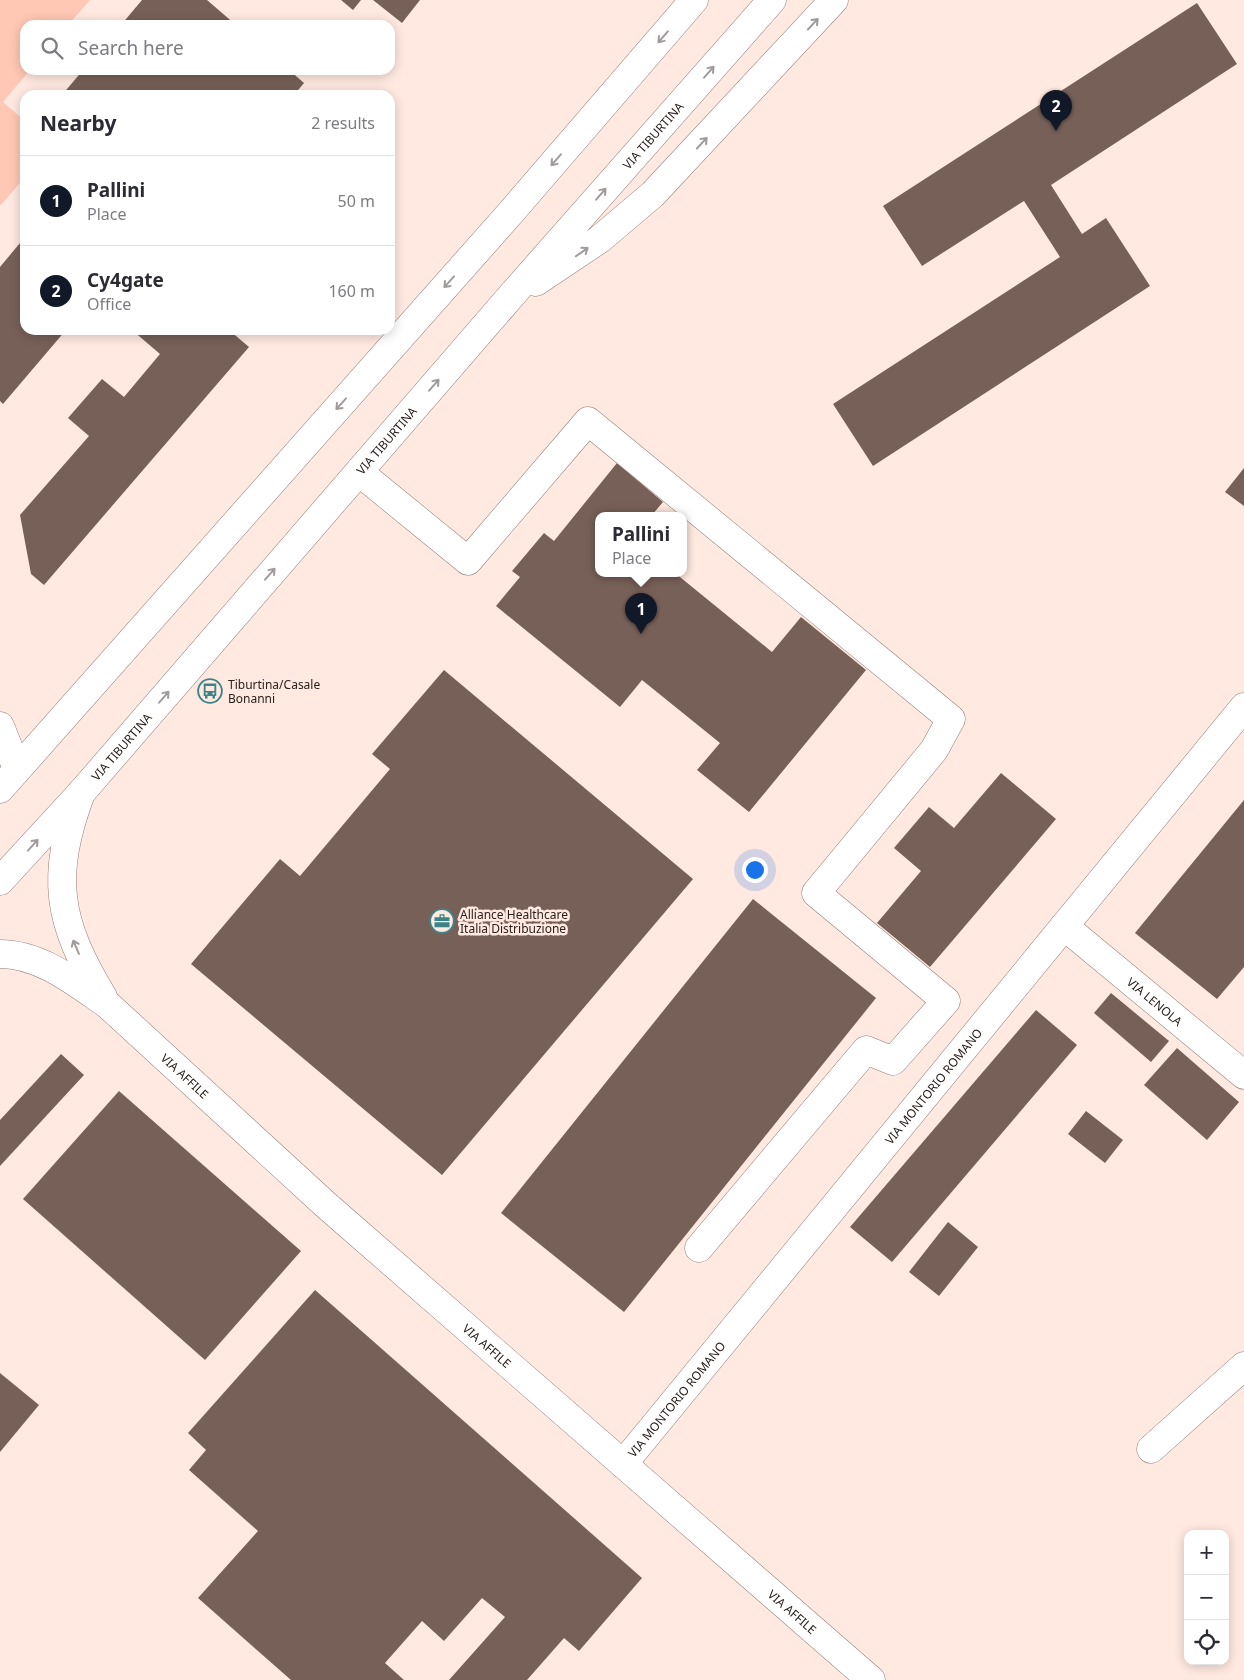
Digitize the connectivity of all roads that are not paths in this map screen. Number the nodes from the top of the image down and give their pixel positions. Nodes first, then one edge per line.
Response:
1 (694, 0) edge
2 (772, 0) edge
3 (834, 0) edge
4 (511, 296) junction
5 (359, 472) junction
6 (1244, 707) edge
7 (0, 726) edge
8 (8, 779) edge
9 (81, 793) junction
10 (0, 881) edge
11 (1064, 926) junction
12 (0, 954) edge
13 (108, 1005) junction
14 (1244, 1075) edge
15 (699, 1248) dead end
16 (1244, 1366) edge
17 (1150, 1449) dead end
18 (623, 1464) junction
19 (871, 1680) edge

1 -> 8 main road
4 -> 2 main road, VIA TIBURTINA
4 -> 3 main road
5 -> 4 main road, VIA TIBURTINA
9 -> 5 main road, VIA TIBURTINA
5 - 15 main road
6 - 11 main road, VIA MONTORIO ROMANO
7 - 8 main road
10 -> 9 main road, VIA TIBURTINA
13 -> 9 main road, VIA AFFILE
11 - 14 main road, VIA LENOLA
11 - 18 main road, VIA MONTORIO ROMANO
12 - 13 main road, VIA AFFILE
13 - 18 main road, VIA AFFILE
16 - 17 main road
18 - 19 main road, VIA AFFILE

